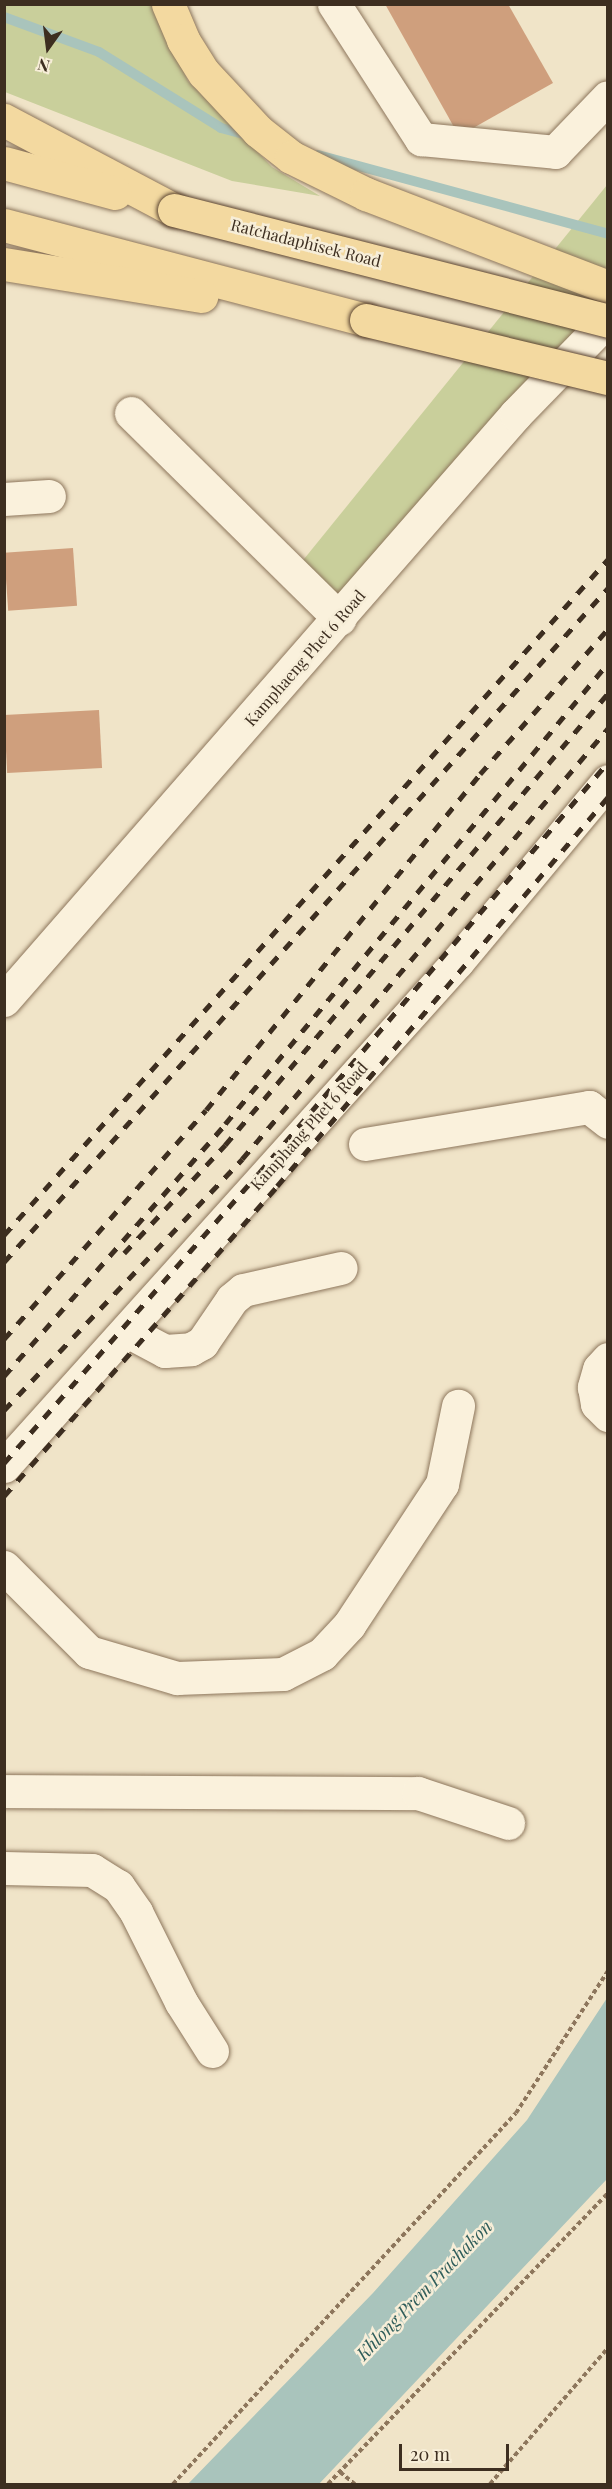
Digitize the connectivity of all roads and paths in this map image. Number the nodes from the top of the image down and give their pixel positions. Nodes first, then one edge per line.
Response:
1 (168, 4) edge
2 (334, 4) edge
3 (608, 97) edge
4 (4, 120) edge
5 (4, 163) edge
6 (174, 210) junction
7 (4, 225) edge
8 (4, 264) edge
9 (608, 287) edge
10 (366, 320) junction
11 (608, 320) edge
12 (608, 378) edge
13 (131, 413) dead end
14 (49, 496) dead end
15 (4, 499) edge
16 (340, 619) junction
17 (608, 781) edge
18 (4, 1000) edge
19 (608, 1122) edge
20 (365, 1144) dead end
21 (341, 1268) dead end
22 (128, 1331) junction
23 (608, 1359) edge
24 (458, 1406) dead end
25 (608, 1415) edge
26 (4, 1466) edge
27 (4, 1567) edge
28 (4, 1791) edge
29 (508, 1823) dead end
30 (4, 1869) edge
31 (608, 1971) edge
32 (212, 2051) dead end
33 (608, 2193) edge
34 (608, 2348) edge
35 (340, 2472) junction
36 (173, 2484) edge
37 (328, 2484) edge
38 (355, 2484) edge
39 (490, 2484) edge

1 - 9 main road
2 - 3 street
4 - 6 main road
5 - 6 main road, Ratchadaphisek Road
6 - 11 main road, Ratchadaphisek Road, bridge
7 - 10 main road
8 - 10 main road
10 - 12 main road, bridge
11 - 16 street, Kamphaeng Phet 6 Road
13 - 16 street
14 - 15 street
16 - 18 street, Kamphaeng Phet 6 Road
17 - 22 street, Kamphang Phet 6 Road
19 - 20 street
21 - 22 street
22 - 26 street, Kamphang Phet 6 Road
23 - 25 street
24 - 27 street
28 - 29 street
30 - 32 street
31 - 36 path
33 - 35 path
34 - 39 path
35 - 37 path
35 - 38 path

